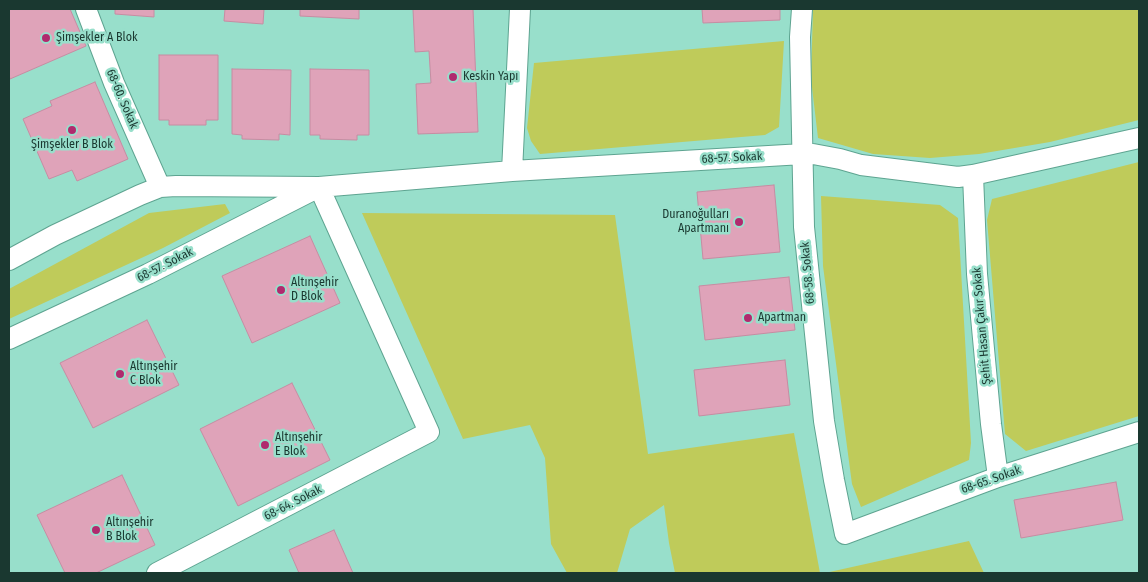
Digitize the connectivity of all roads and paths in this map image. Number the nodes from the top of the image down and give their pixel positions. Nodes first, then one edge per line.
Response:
1 (86, 9) edge
2 (520, 9) edge
3 (802, 9) edge
4 (1139, 138) edge
5 (803, 154) junction
6 (512, 171) junction
7 (974, 175) junction
8 (160, 187) junction
9 (319, 187) junction
10 (9, 260) edge
11 (9, 339) edge
12 (1139, 432) edge
13 (998, 477) junction
14 (845, 534) joint
15 (158, 573) edge

1 - 8 street, 68-60. Sokak
2 - 6 street
3 - 5 street, 68-58. Sokak
4 - 7 street, 68-57. Sokak
5 - 6 street, 68-57. Sokak
5 - 7 street, 68-57. Sokak
5 - 14 street, 68-58. Sokak
6 - 9 street, 68-57. Sokak
7 - 13 street, Şehit Hasan Çakır Sokak
8 - 9 street, 68-57. Sokak
8 - 10 street, 68-57. Sokak
9 - 11 street, 68-57. Sokak
9 - 15 street, 68-64. Sokak
12 - 13 street, 68-65. Sokak
13 - 14 street, 68-65. Sokak

